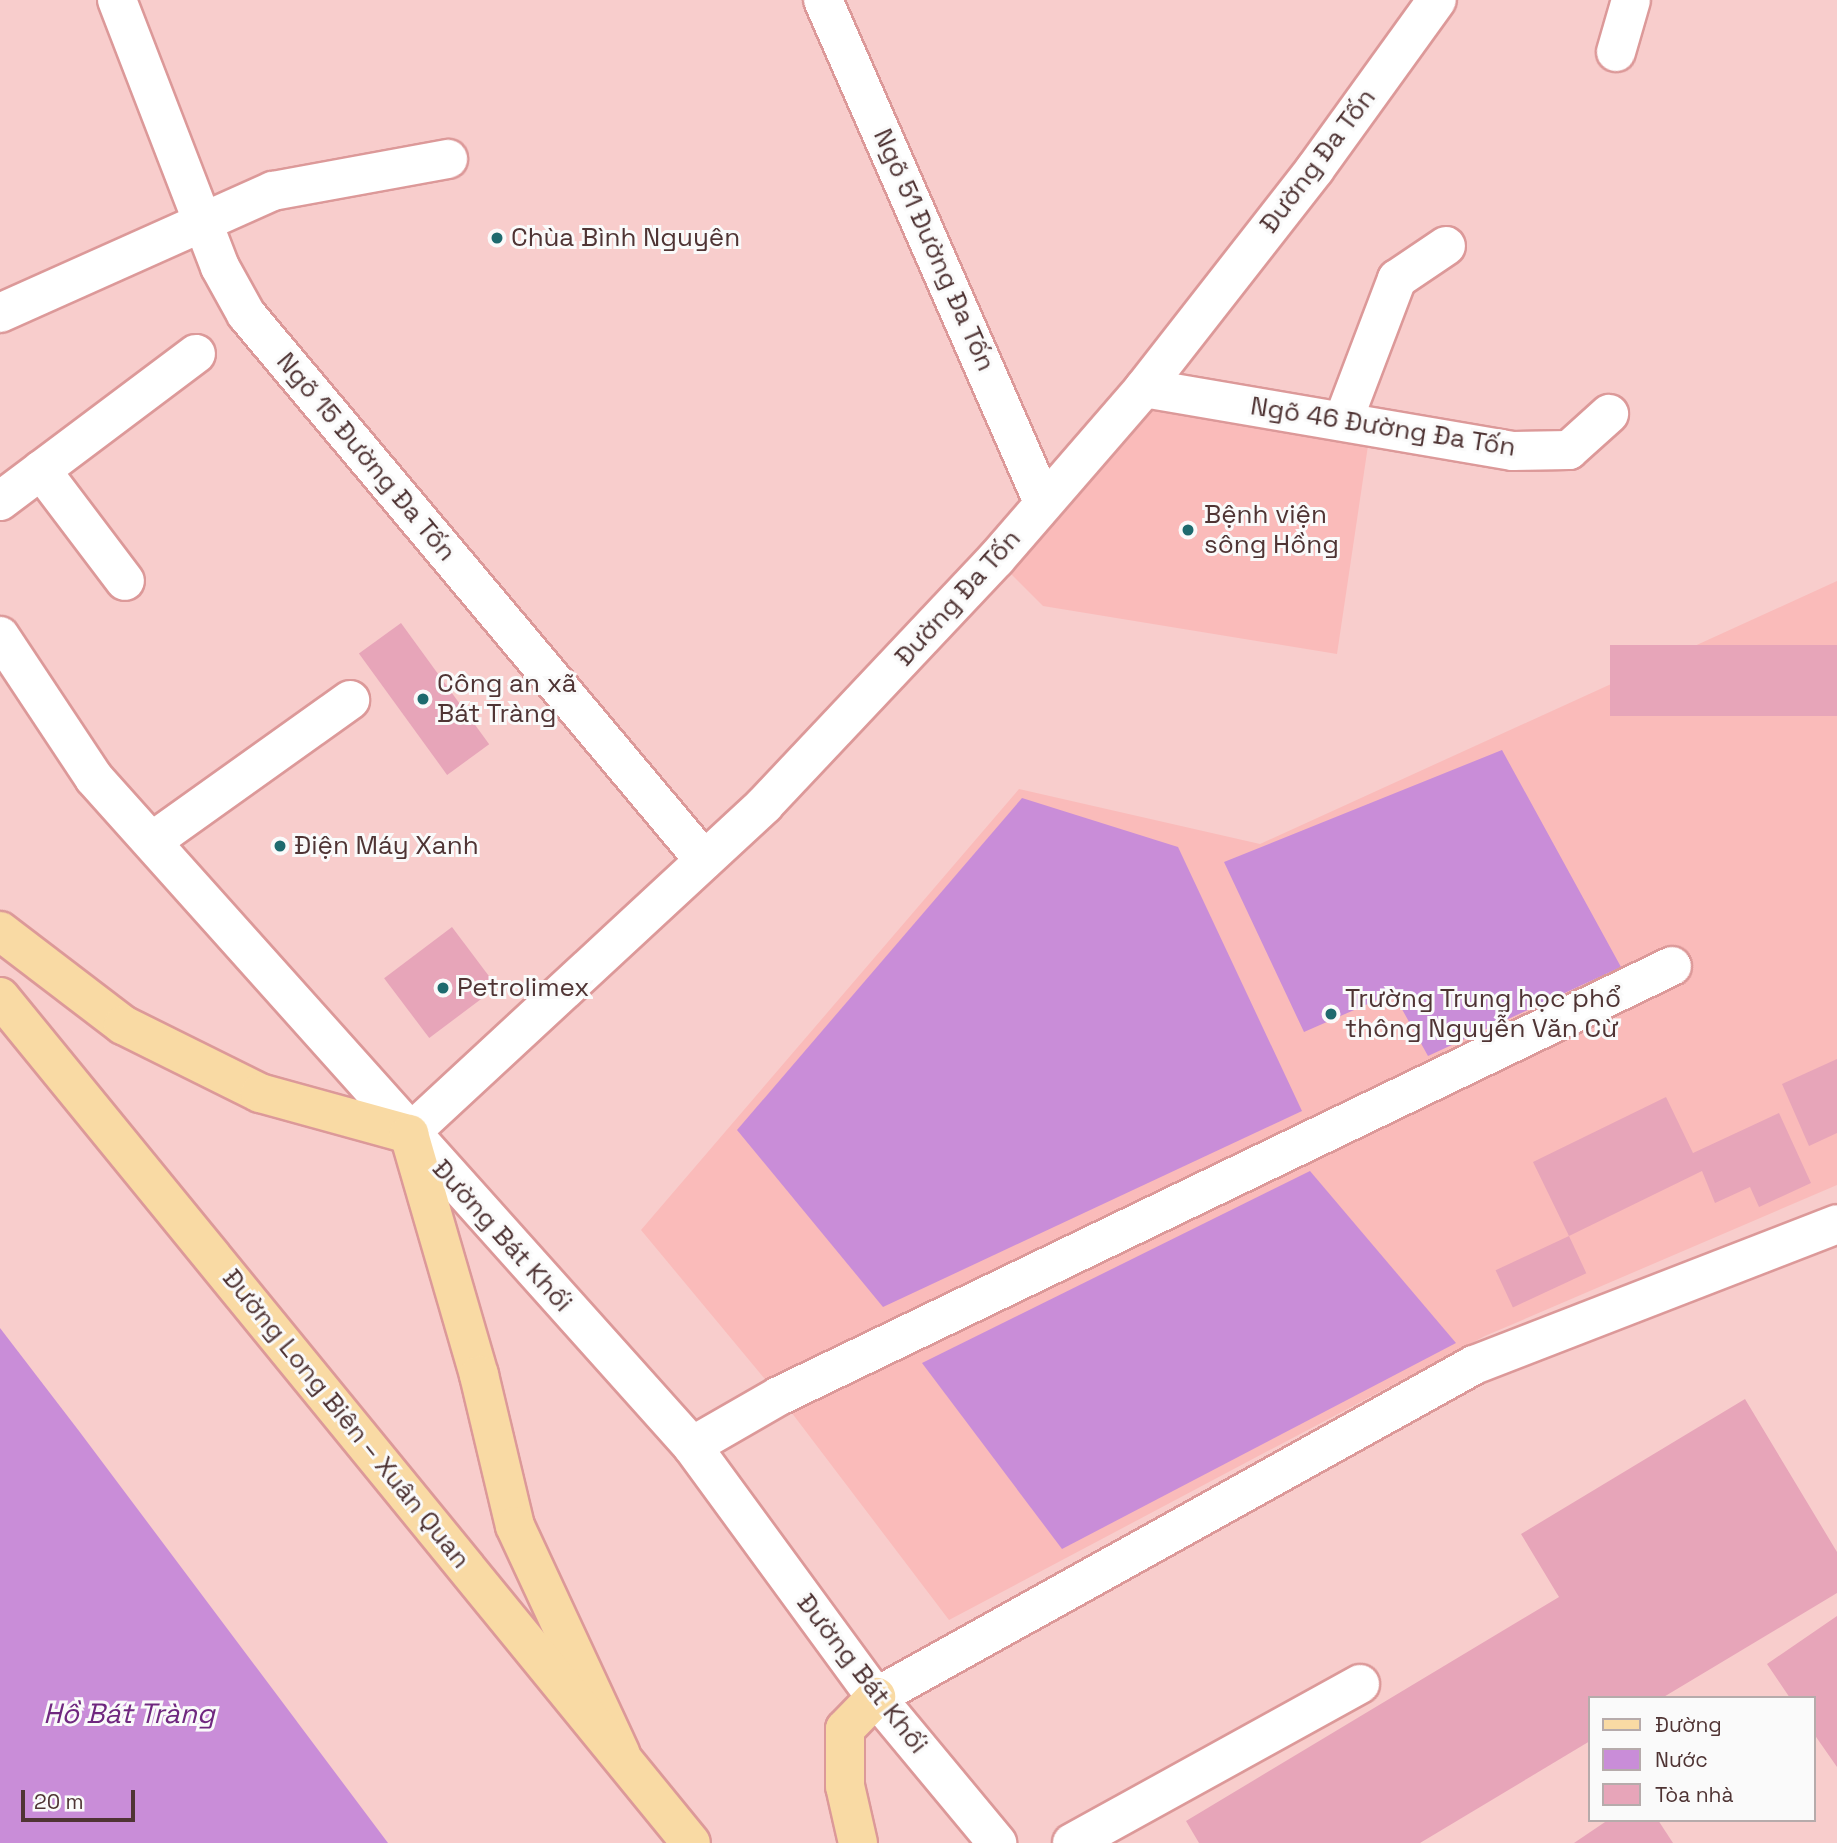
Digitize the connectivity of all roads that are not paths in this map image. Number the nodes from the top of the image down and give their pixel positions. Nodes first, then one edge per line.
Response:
1 (117, 0) edge
2 (822, 0) edge
3 (1437, 0) edge
4 (1631, 0) edge
5 (1616, 52) dead end
6 (447, 159) dead end
7 (206, 220) junction
8 (1446, 246) dead end
9 (0, 313) edge
10 (196, 354) dead end
11 (1144, 388) junction
12 (1609, 414) dead end
13 (1343, 421) junction
14 (41, 470) junction
15 (0, 501) edge
16 (1043, 502) junction
17 (125, 581) dead end
18 (0, 636) edge
19 (351, 700) dead end
20 (154, 840) junction
21 (704, 860) junction
22 (0, 931) edge
23 (1672, 966) dead end
24 (0, 997) edge
25 (409, 1134) junction
26 (1837, 1224) edge
27 (692, 1446) junction
28 (1360, 1684) dead end
29 (876, 1697) junction
30 (621, 1754) junction
31 (691, 1843) edge
32 (858, 1843) edge
33 (997, 1843) edge
34 (1072, 1843) edge

1 - 7 street, Ngõ 15 Đường Đa Tốn
2 - 16 street, Ngõ 51 Đường Đa Tốn
3 - 11 street, Đường Đa Tốn
4 - 5 street
6 - 7 street
7 - 9 street
7 - 21 street, Ngõ 15 Đường Đa Tốn
8 - 13 street
10 - 14 street
11 - 13 street, Ngõ 46 Đường Đa Tốn
11 - 16 street, Đường Đa Tốn
12 - 13 street, Ngõ 46 Đường Đa Tốn
14 - 15 street
14 - 17 street
16 - 21 street, Đường Đa Tốn
18 - 20 street, Đường Bát Khối
19 - 20 street
20 - 25 street, Đường Bát Khối
21 - 25 street, Đường Đa Tốn
22 - 25 main road
23 - 27 street
24 - 30 main road, Đường Long Biên – Xuân Quan
25 - 27 street, Đường Bát Khối
25 - 30 main road
26 - 29 street
27 - 29 street, Đường Bát Khối
28 - 34 street
29 - 32 main road
29 - 33 street, Đường Bát Khối
30 - 31 main road, Đường Long Biên – Xuân Quan

